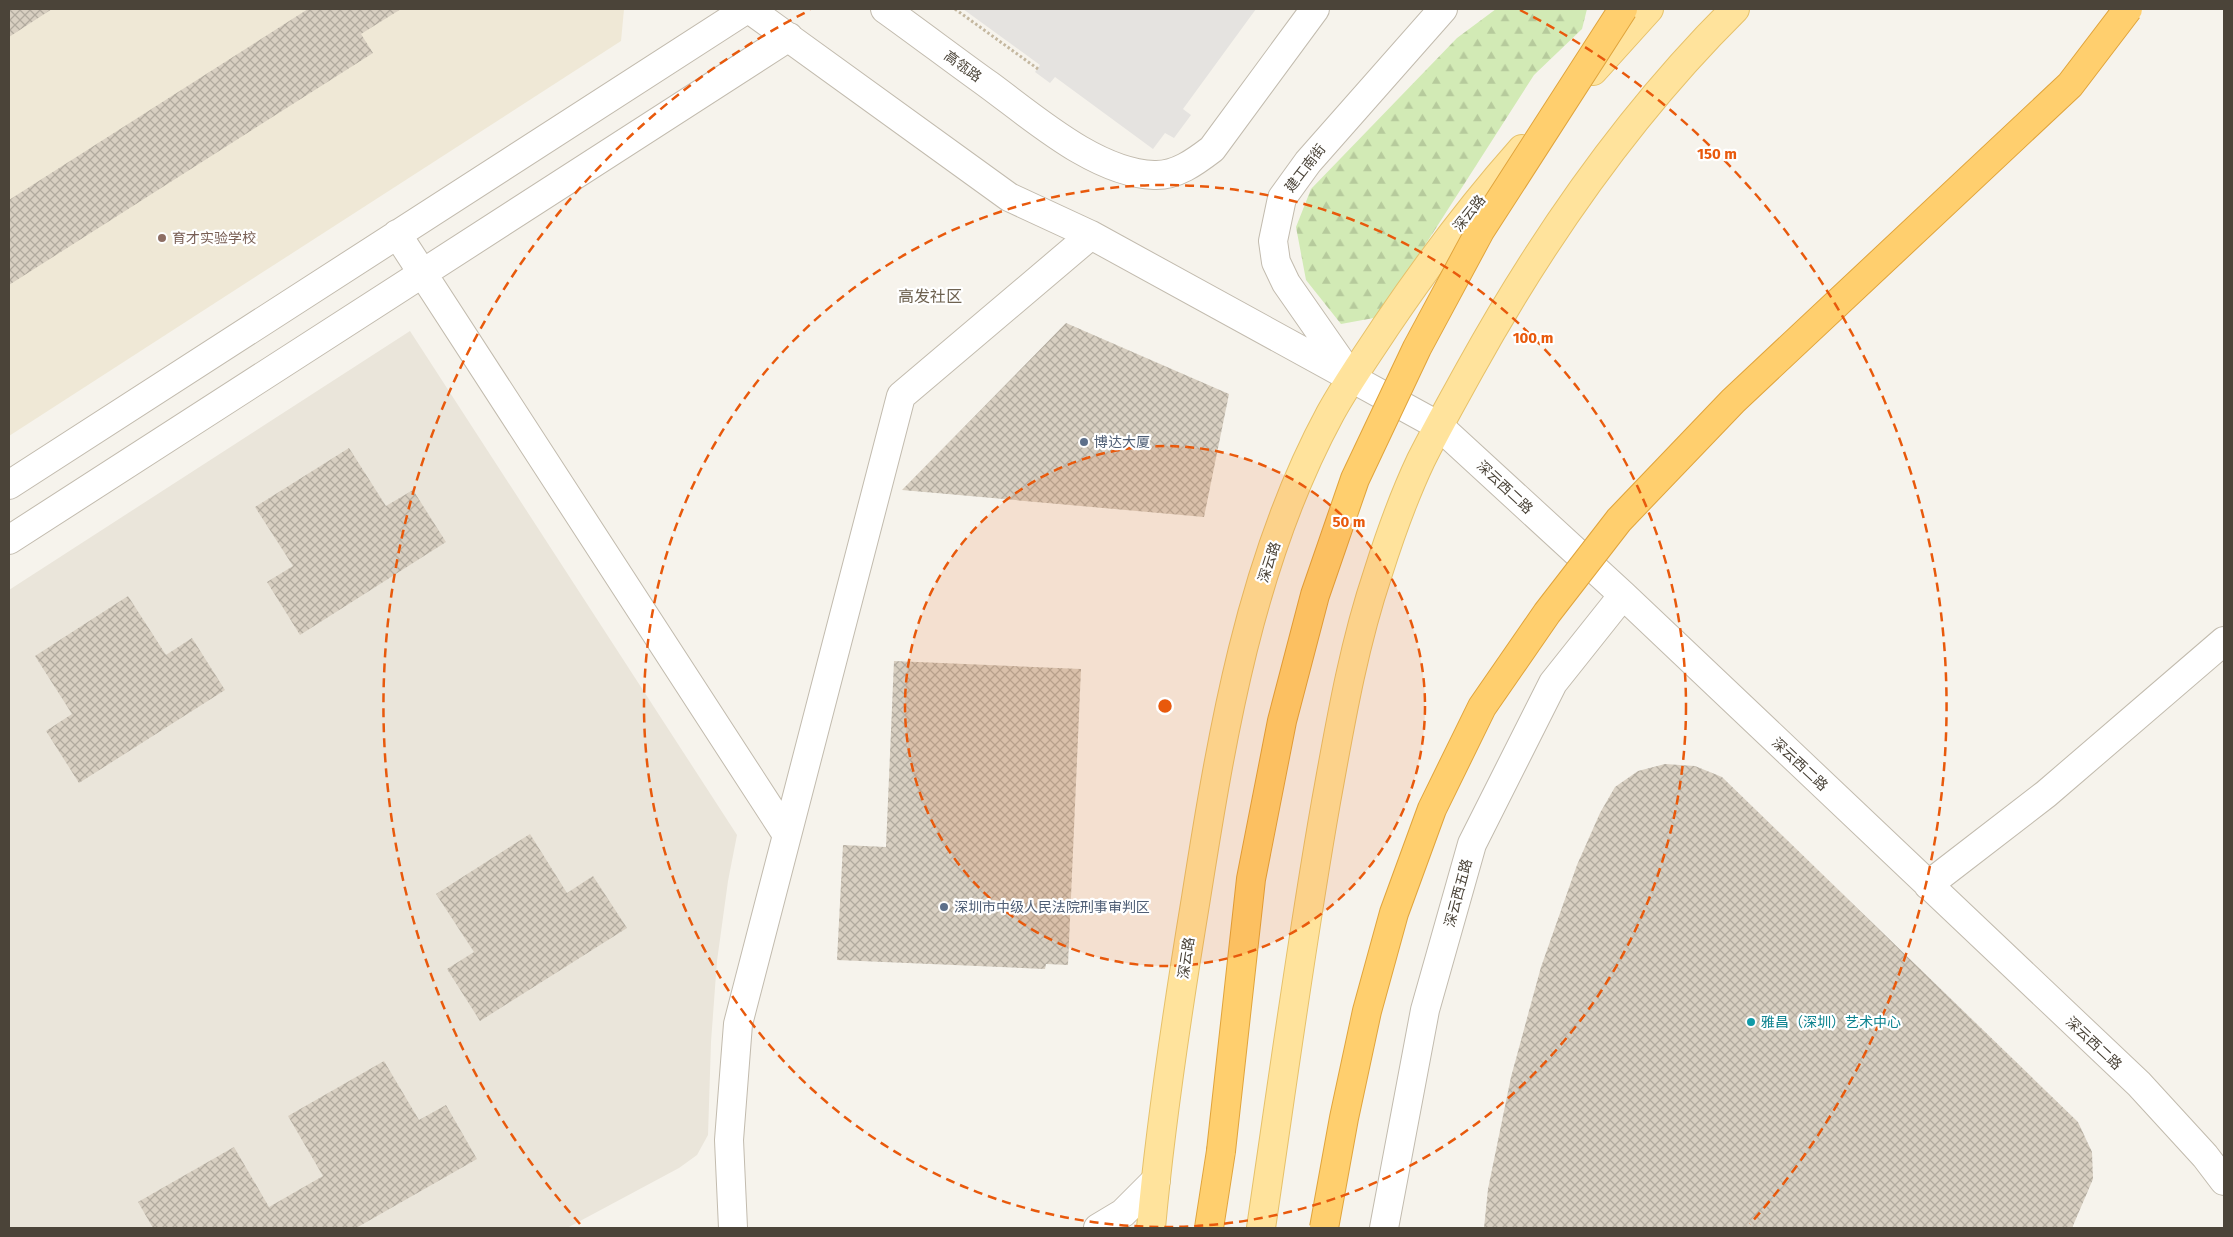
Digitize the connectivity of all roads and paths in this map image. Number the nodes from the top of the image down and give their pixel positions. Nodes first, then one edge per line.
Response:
1 (748, 9) edge
2 (885, 9) edge
3 (955, 9) edge
4 (1316, 9) edge
5 (1443, 9) edge
6 (1623, 9) edge
7 (1648, 9) edge
8 (1735, 9) edge
9 (2128, 9) edge
10 (789, 38) junction
11 (1038, 69) dead end
12 (397, 234) junction
13 (1091, 235) junction
14 (423, 274) junction
15 (1352, 377) junction
16 (1439, 426) junction
17 (9, 485) edge
18 (9, 540) edge
19 (1622, 595) junction
20 (2224, 641) edge
21 (787, 835) junction
22 (1928, 885) junction
23 (1156, 1180) junction
24 (2224, 1181) edge
25 (733, 1228) edge
26 (1098, 1228) edge
27 (1151, 1228) edge
28 (1209, 1228) edge
29 (1261, 1228) edge
30 (1324, 1228) edge
31 (1384, 1228) edge

1 - 10 street, 深云西二路
1 - 12 street
2 - 4 street, 高瓴路
3 - 11 path
5 - 15 street, 建工南街
6 - 28 highway, bridge
7 - 15 main road, 深云路
8 - 16 main road
9 - 30 highway, bridge
10 - 13 street, 深云西二路
10 - 14 street
12 - 14 street
12 - 17 street
13 - 15 street, 深云西二路
13 - 21 street
14 - 18 street
14 - 21 street
15 - 16 street, 深云西二路
15 - 23 main road, 深云路
16 - 19 street, 深云西二路
16 - 29 main road
19 - 22 street, 深云西二路
19 - 31 street, 深云西五路
20 - 22 street
21 - 25 street
22 - 24 street, 深云西二路
23 - 26 street
23 - 27 main road, 深云路

